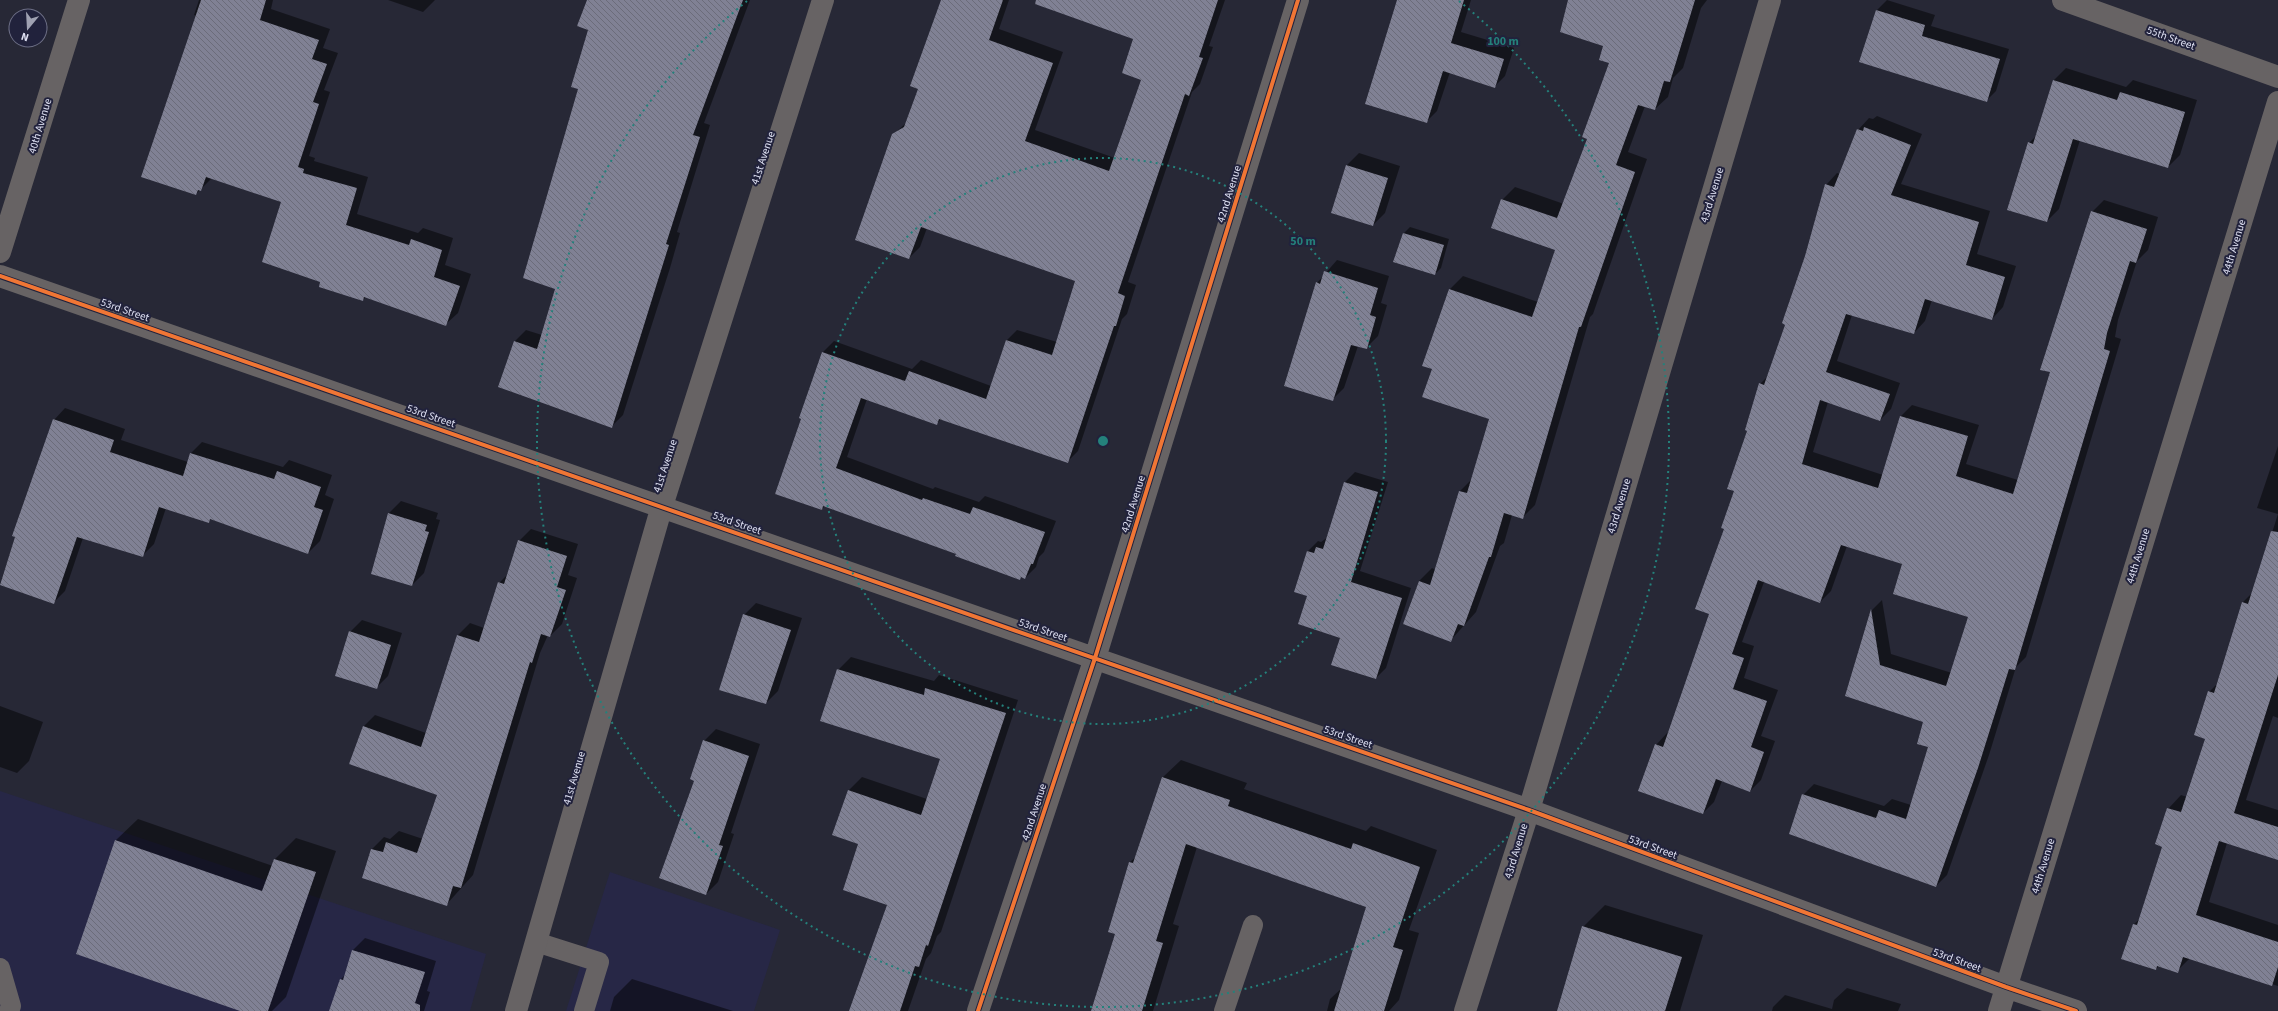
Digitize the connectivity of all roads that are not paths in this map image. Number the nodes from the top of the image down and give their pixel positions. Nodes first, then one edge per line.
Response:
1 (79, 0) edge
2 (823, 0) edge
3 (1298, 0) edge
4 (1770, 0) edge
5 (2063, 0) edge
6 (2278, 77) edge
7 (2278, 102) edge
8 (0, 252) edge
9 (0, 276) edge
10 (662, 506) junction
11 (1095, 658) junction
12 (1529, 810) junction
13 (1253, 925) dead end
14 (536, 942) junction
15 (0, 968) edge
16 (2006, 988) junction
17 (9, 1011) edge
18 (516, 1011) edge
19 (584, 1011) edge
20 (978, 1011) edge
21 (1224, 1011) edge
22 (1466, 1011) edge
23 (1999, 1011) edge
24 (2076, 1011) edge

1 - 8 street, 40th Avenue
2 - 10 street, 41st Avenue
3 - 11 street, 42nd Avenue
4 - 12 street, 43rd Avenue
5 - 6 street, 55th Street
7 - 16 street, 44th Avenue
9 - 10 street, 53rd Street
10 - 11 street, 53rd Street
10 - 14 street, 41st Avenue
11 - 12 street, 53rd Street
11 - 20 street, 42nd Avenue
12 - 16 street, 53rd Street
12 - 22 street, 43rd Avenue
13 - 21 lane
14 - 18 street, 41st Avenue
14 - 19 lane
15 - 17 lane
16 - 23 street, 44th Avenue
16 - 24 street, 53rd Street

